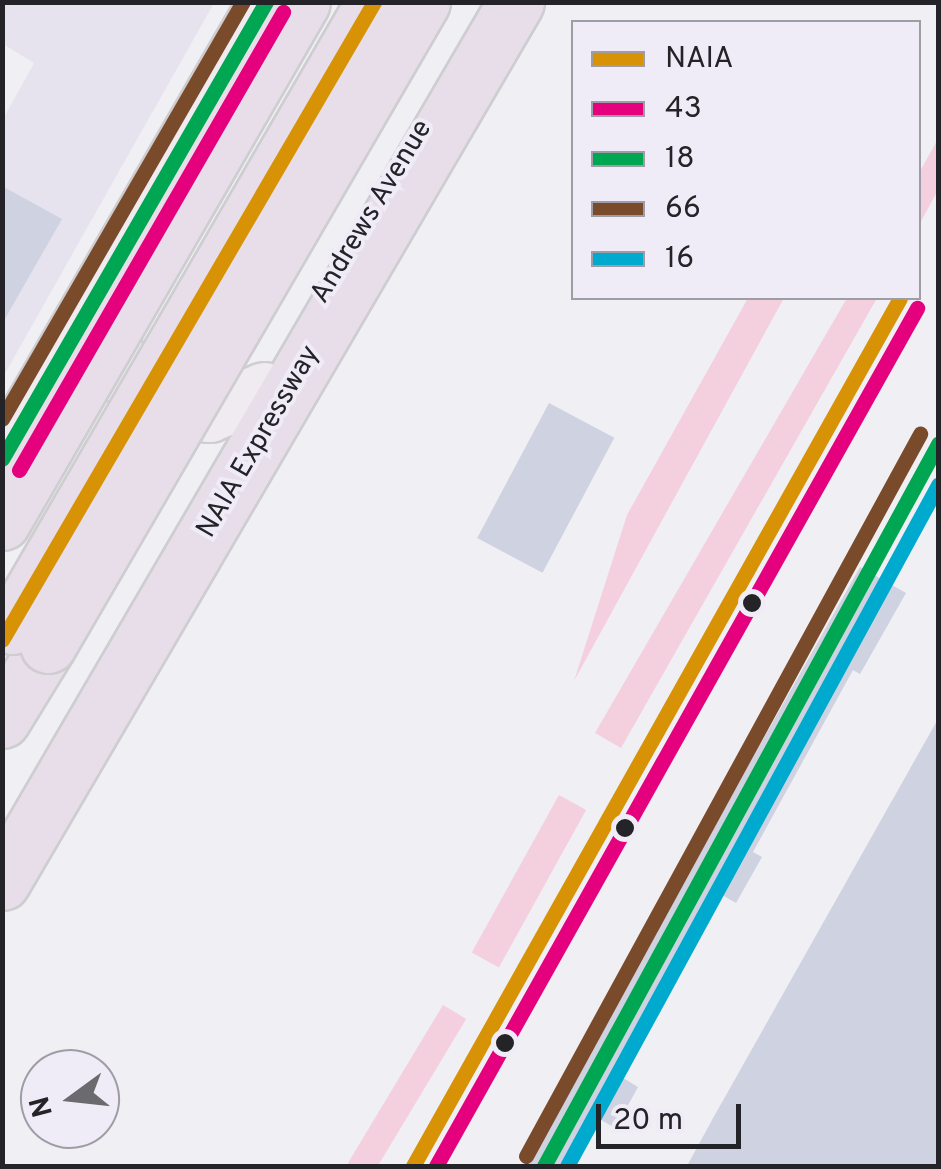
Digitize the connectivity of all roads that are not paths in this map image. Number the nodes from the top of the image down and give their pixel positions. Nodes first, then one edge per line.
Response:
1 (266, 2) edge
2 (302, 2) edge
3 (374, 2) edge
4 (422, 2) edge
5 (498, 2) edge
6 (516, 2) edge
7 (96, 294) junction
8 (264, 390) junction
9 (2, 460) edge
10 (2, 522) edge
11 (2, 641) edge
12 (6, 731) edge
13 (2, 834) edge
14 (2, 882) edge

1 - 7 main road
2 - 10 highway, bridge
3 - 11 highway, bridge
4 - 12 highway, bridge
5 - 8 main road, Andrews Avenue
6 - 14 highway, NAIA Expressway
7 - 8 main road
7 - 9 main road
8 - 13 main road, Andrews Avenue

